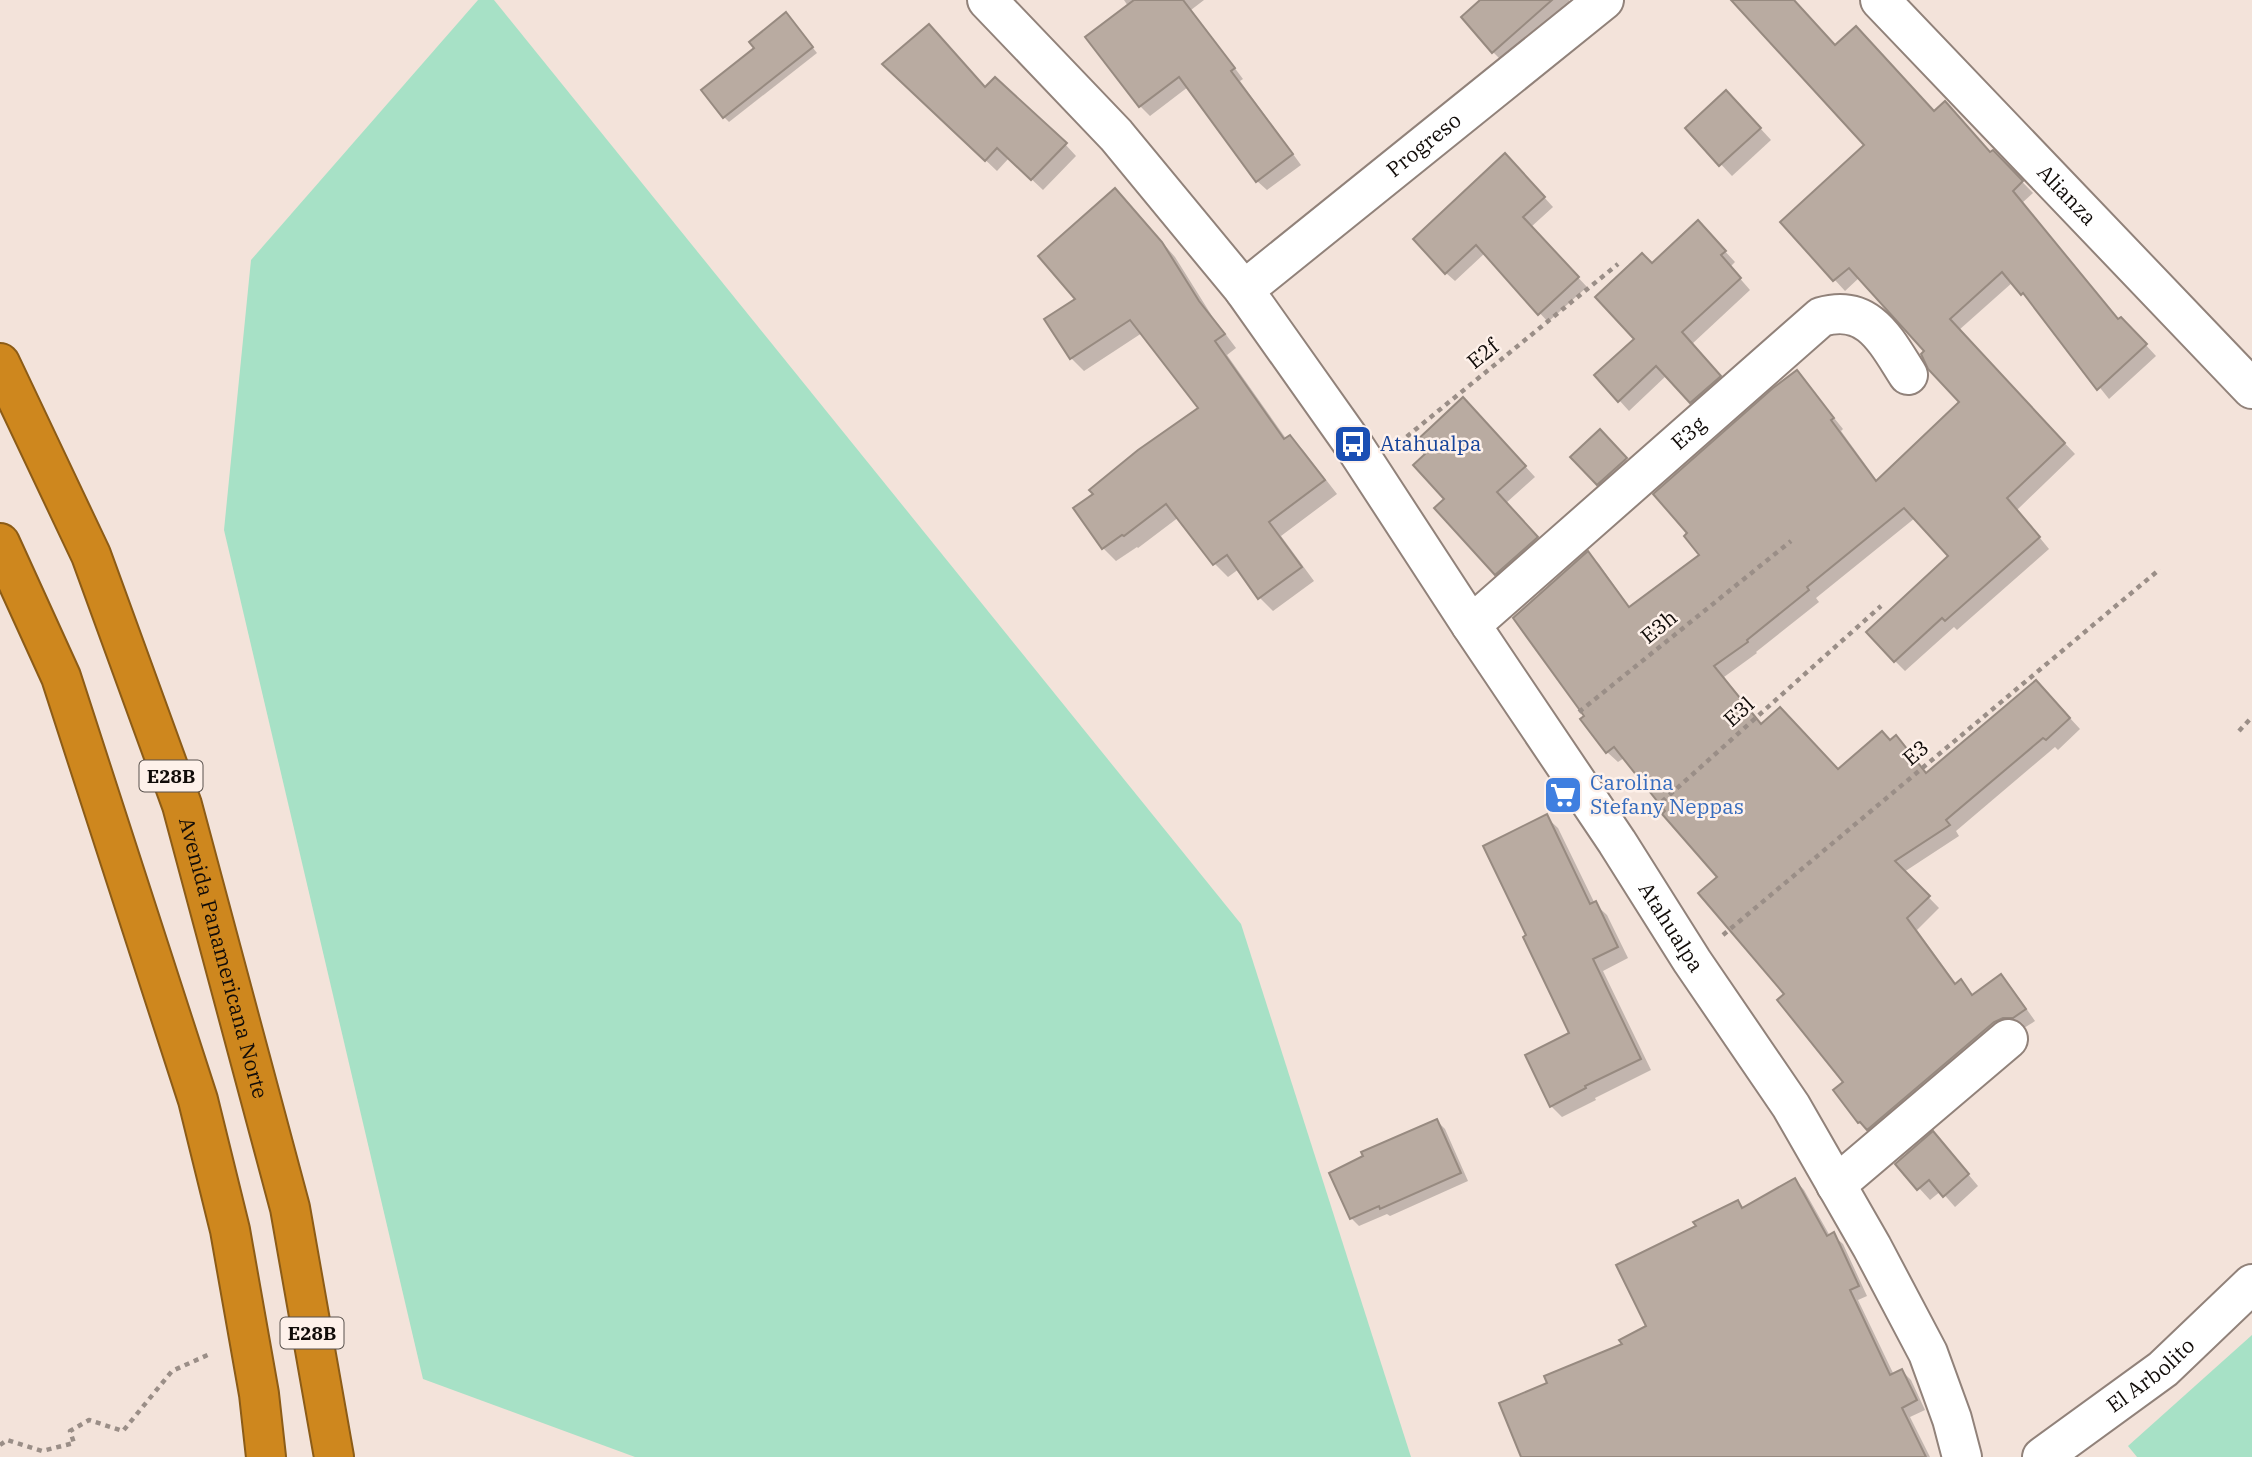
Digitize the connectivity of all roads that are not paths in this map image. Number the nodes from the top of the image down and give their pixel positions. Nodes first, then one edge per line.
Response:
1 (1604, 0) edge
2 (1880, 0) edge
3 (989, 1) edge
4 (1244, 290) junction
5 (0, 363) edge
6 (1908, 375) dead end
7 (2252, 389) edge
8 (0, 543) edge
9 (1471, 625) junction
10 (2008, 1040) dead end
11 (1836, 1185) junction
12 (2252, 1284) edge
13 (266, 1457) edge
14 (334, 1457) edge
15 (1962, 1457) edge
16 (2042, 1457) edge

1 - 4 street, Progreso
2 - 7 street, Alianza
3 - 4 street, Atahualpa
4 - 9 street, Atahualpa
5 - 14 highway, Avenida Panamericana Norte / E28B
6 - 9 street, E3g
8 - 13 highway, E28B
9 - 11 street, Atahualpa
10 - 11 street
11 - 15 street, Atahualpa
12 - 16 street, El Arbolito

